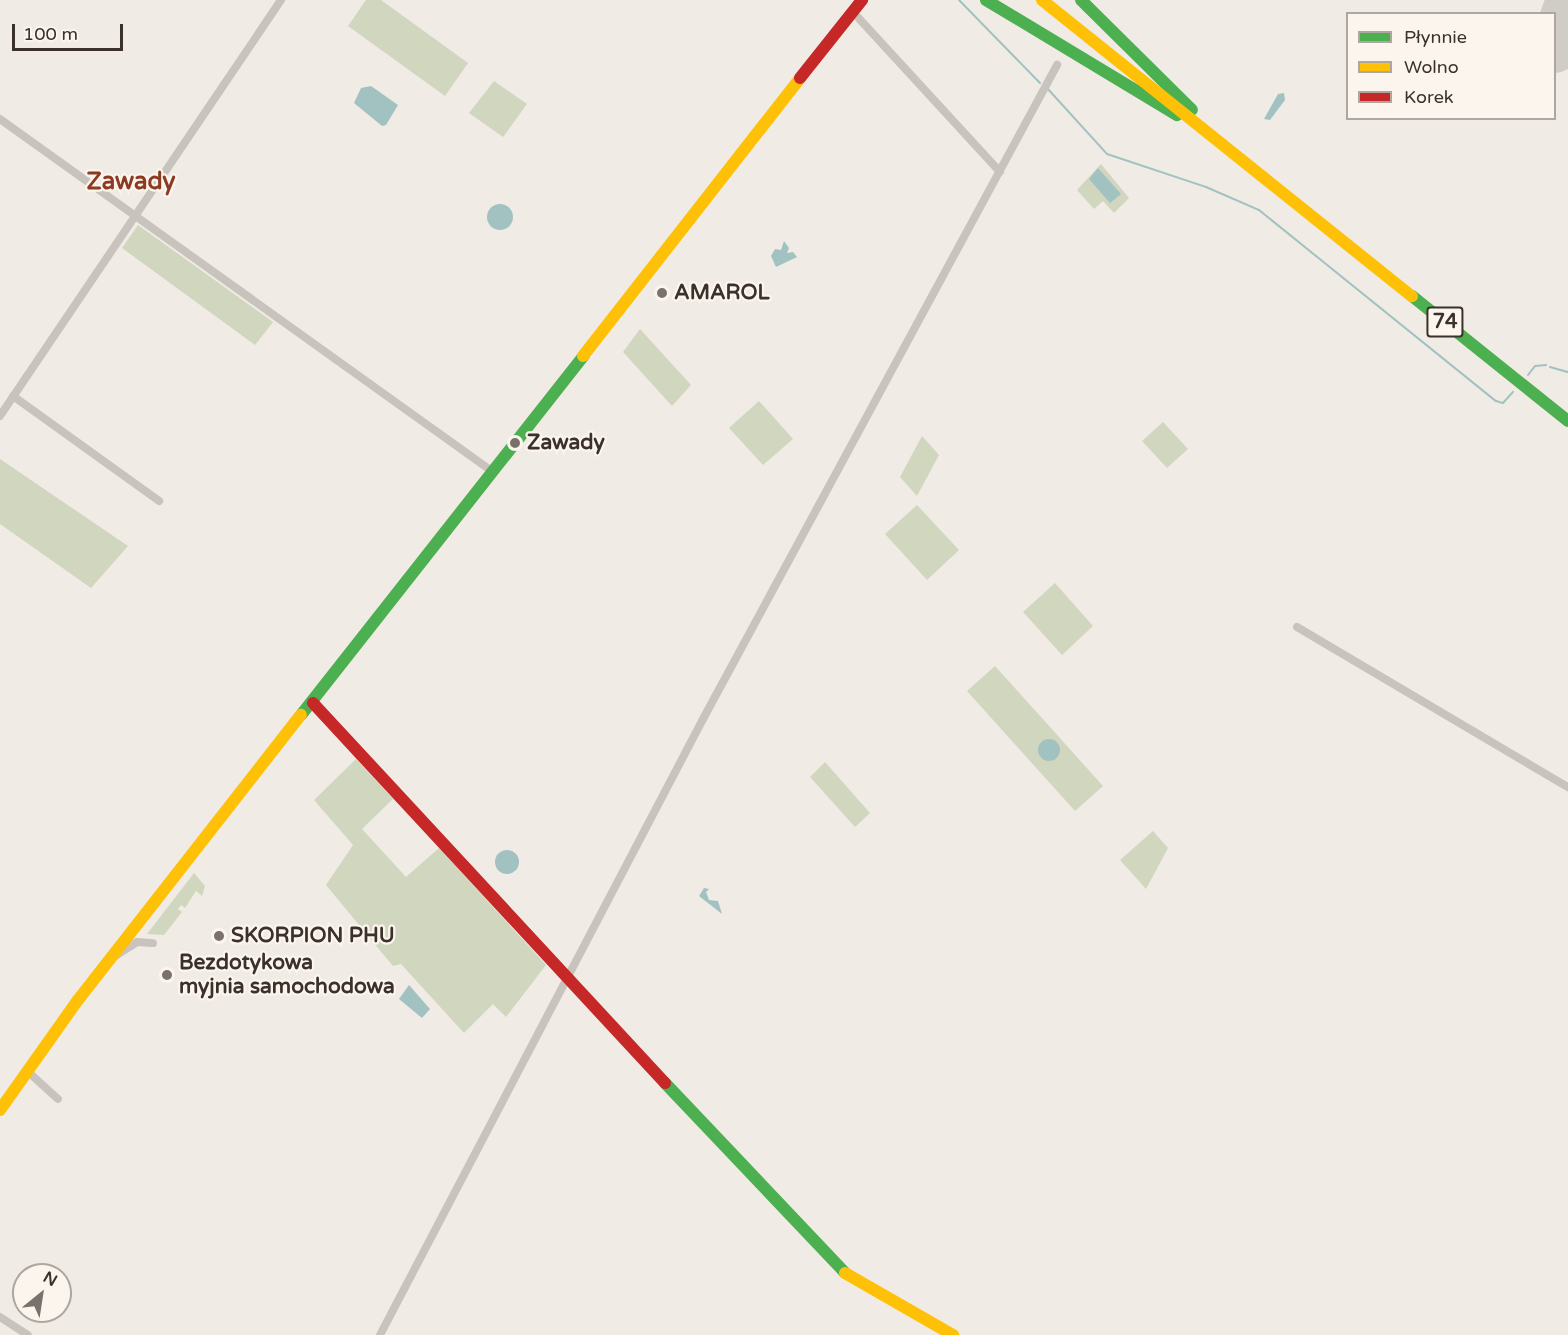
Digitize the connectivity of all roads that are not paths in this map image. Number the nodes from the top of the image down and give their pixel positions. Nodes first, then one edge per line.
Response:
1 (281, 0) edge
2 (862, 0) edge
3 (986, 0) edge
4 (1042, 0) edge
5 (1081, 0) edge
6 (853, 12) junction
7 (1057, 65) dead end
8 (0, 119) edge
9 (1219, 141) junction
10 (1000, 172) junction
11 (134, 215) junction
12 (13, 396) junction
13 (0, 416) edge
14 (1568, 421) edge
15 (492, 472) junction
16 (159, 501) dead end
17 (1297, 627) dead end
18 (313, 703) junction
19 (1568, 787) edge
20 (153, 943) dead end
21 (112, 958) junction
22 (567, 979) junction
23 (26, 1069) junction
24 (58, 1099) dead end
25 (0, 1110) edge
26 (0, 1317) edge
27 (28, 1335) edge
28 (380, 1335) edge
29 (953, 1335) edge

1 - 11 street
2 - 6 main road
3 - 9 main road
4 - 9 main road, 74
5 - 9 main road
6 - 10 street
6 - 15 main road
7 - 10 street
8 - 11 street
9 - 14 main road, 74
10 - 22 street
11 - 12 street
11 - 15 street
12 - 13 street
12 - 16 street
15 - 18 main road
17 - 19 street
18 - 21 main road
18 - 22 main road
20 - 21 street
21 - 23 main road
22 - 28 street
22 - 29 main road
23 - 24 street
23 - 25 main road
26 - 27 street

